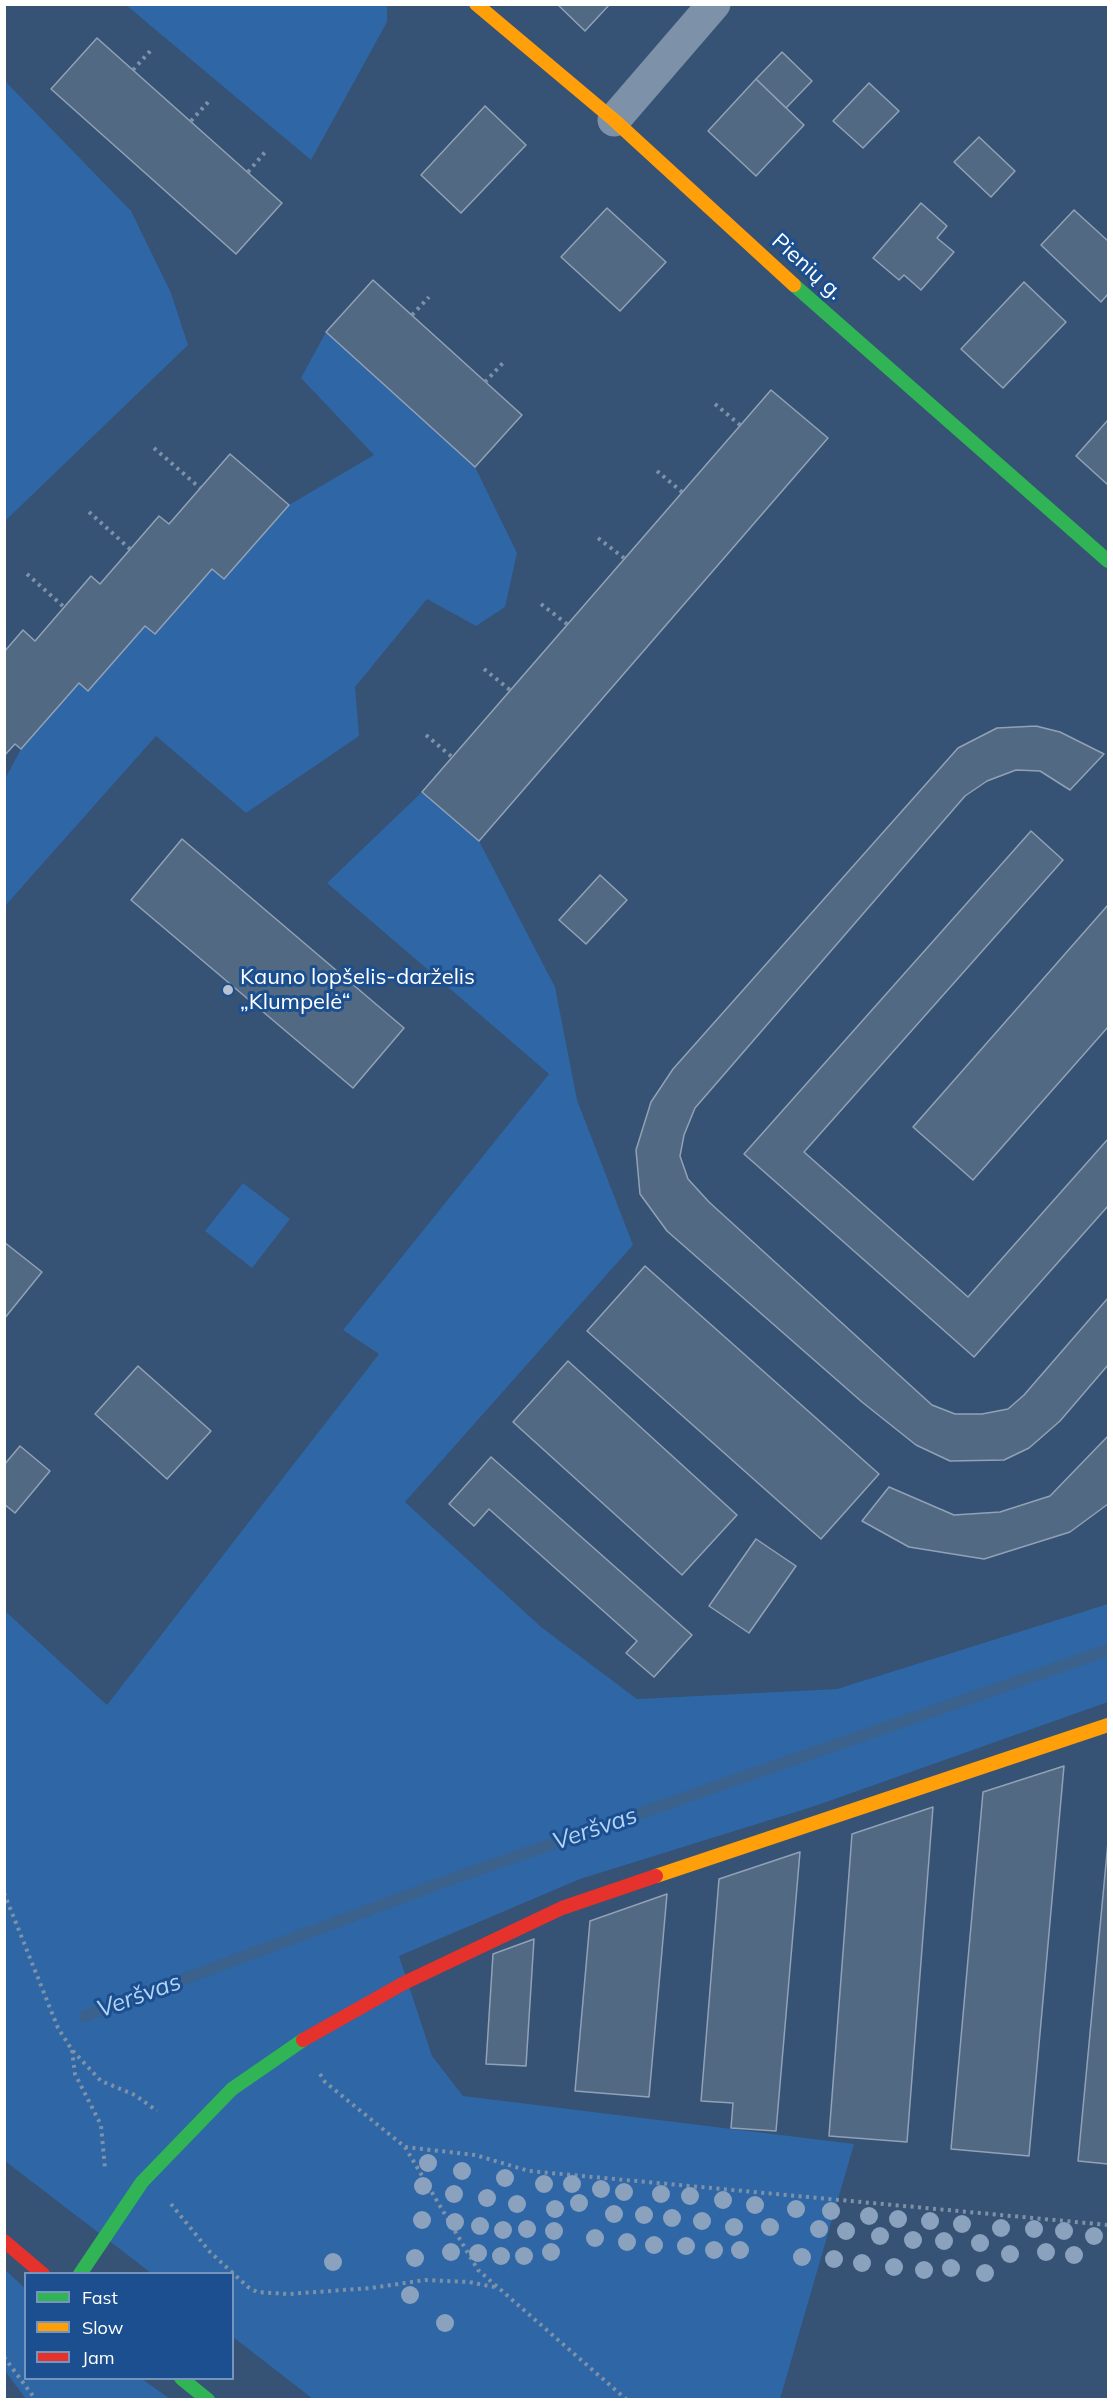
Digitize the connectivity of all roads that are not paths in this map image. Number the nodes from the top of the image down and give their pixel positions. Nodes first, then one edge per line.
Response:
1 (476, 4) edge
2 (714, 4) edge
3 (614, 120) junction
4 (1108, 561) edge
5 (1108, 1725) edge
6 (4, 2241) edge
7 (41, 2272) edge
8 (81, 2272) edge
9 (182, 2380) edge
10 (208, 2400) edge

1 - 3 main road, Pienių g.
2 - 3 street
3 - 4 main road, Pienių g.
5 - 8 main road
6 - 7 main road
9 - 10 main road

